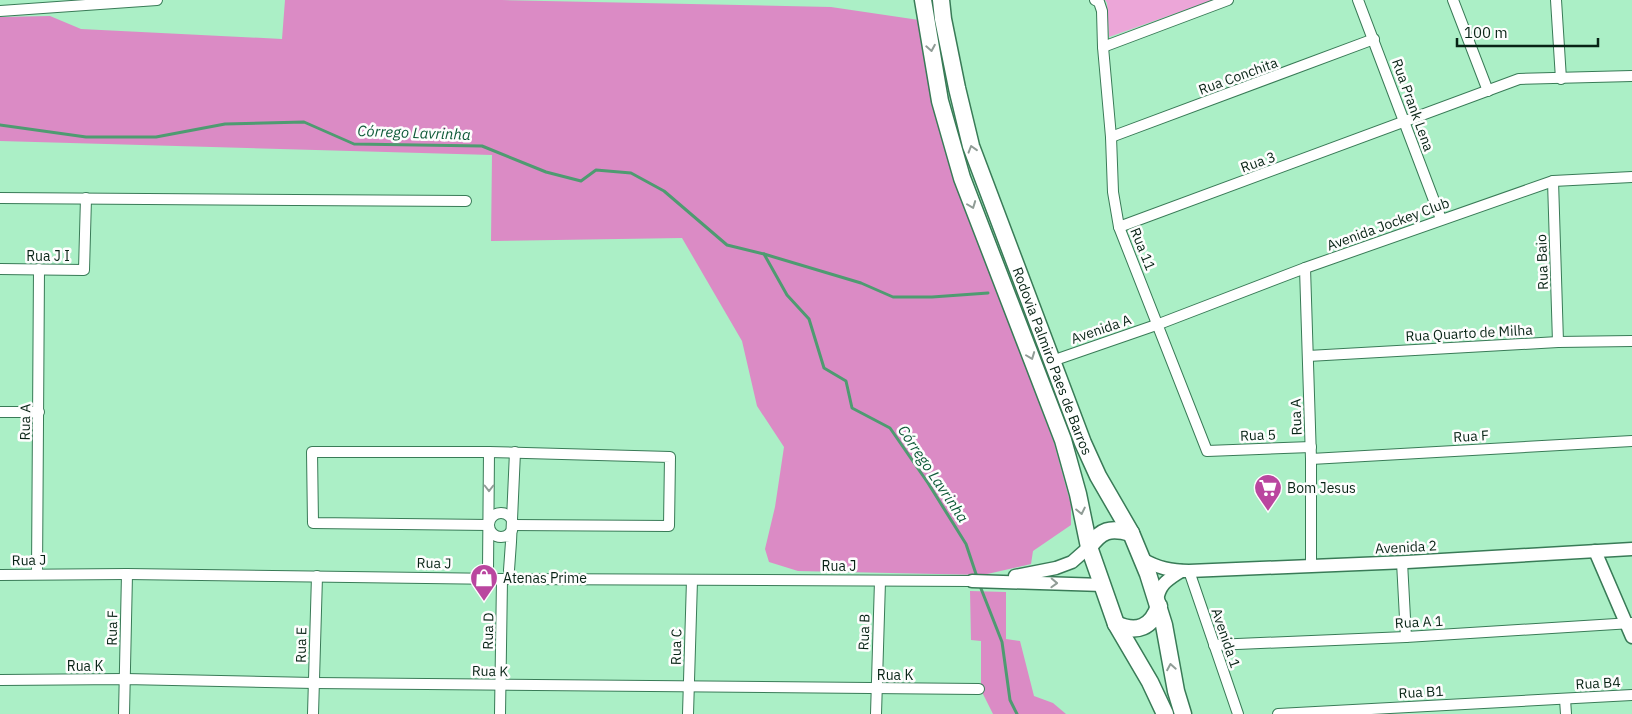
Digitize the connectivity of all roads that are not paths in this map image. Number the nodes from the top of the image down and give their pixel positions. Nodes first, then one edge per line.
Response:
1 (157, 0) edge
2 (923, 0) edge
3 (941, 0) edge
4 (1095, 0) edge
5 (1228, 0) edge
6 (1358, 0) edge
7 (1453, 0) edge
8 (1556, 0) edge
9 (0, 11) edge
10 (1374, 39) junction
11 (1104, 47) junction
12 (1632, 76) edge
13 (1561, 79) junction
14 (1488, 91) junction
15 (1405, 123) junction
16 (1111, 137) junction
17 (1632, 177) edge
18 (1553, 180) junction
19 (0, 198) edge
20 (86, 198) junction
21 (466, 201) dead end
22 (1441, 219) junction
23 (1120, 227) junction
24 (1305, 268) junction
25 (0, 269) edge
26 (39, 269) junction
27 (1159, 324) junction
28 (1632, 341) edge
29 (1558, 342) junction
30 (1308, 356) junction
31 (1052, 361) junction
32 (0, 412) edge
33 (39, 412) junction
34 (1632, 441) edge
35 (1311, 447) junction
36 (1207, 451) joint
37 (489, 452) junction
38 (515, 452) junction
39 (1311, 459) junction
40 (489, 525) junction
41 (512, 525) junction
42 (1131, 533) junction
43 (1089, 547) junction
44 (1632, 549) edge
45 (1595, 551) junction
46 (1142, 559) junction
47 (1402, 562) junction
48 (1311, 566) junction
49 (488, 570) dead end
50 (1185, 571) junction
51 (37, 574) junction
52 (127, 574) junction
53 (0, 575) edge
54 (505, 575) junction
55 (316, 576) junction
56 (692, 580) junction
57 (880, 581) junction
58 (972, 581) joint
59 (988, 581) junction
60 (1103, 585) junction
61 (1158, 603) junction
62 (1629, 623) edge
63 (1116, 624) junction
64 (1406, 637) junction
65 (1632, 637) edge
66 (1214, 645) junction
67 (125, 679) junction
68 (0, 680) edge
69 (314, 683) junction
70 (501, 685) junction
71 (689, 686) junction
72 (877, 688) junction
73 (979, 689) dead end
74 (1632, 695) edge
75 (1565, 699) junction
76 (124, 714) edge
77 (313, 714) edge
78 (500, 714) edge
79 (688, 714) edge
80 (876, 714) edge
81 (1165, 714) edge
82 (1183, 714) edge
83 (1238, 714) edge
84 (1278, 714) edge
85 (1566, 714) edge

1 - 9 street
2 -> 43 main road, Rodovia Palmiro Paes de Barros
31 -> 3 main road, Rodovia Palmiro Paes de Barros
4 - 11 street, Rua 11
5 - 11 street
6 - 10 street, Rua Prank Lena
7 - 14 street
8 - 13 street
10 - 15 street, Rua Prank Lena
10 - 16 street, Rua Conchita
11 - 16 street, Rua 11
12 - 13 street, Rua 3
13 - 14 street, Rua 3
14 - 15 street, Rua 3
15 - 22 street, Rua Prank Lena
15 - 23 street, Rua 3
16 - 23 street, Rua 11
17 - 18 street, Avenida Jockey Club
18 - 22 street, Avenida Jockey Club
18 - 29 street, Rua Baio
19 - 20 street
20 - 21 street
20 - 26 street, Rua J I
22 - 24 street, Avenida Jockey Club
23 - 27 street, Rua 11
24 - 27 street, Avenida Jockey Club
24 - 30 street, Rua A
25 - 26 street, Rua J I
26 - 33 street, Rua A
27 - 31 street, Avenida A
27 - 36 street, Rua 11
28 - 29 street, Rua Quarto de Milha
29 - 30 street, Rua Quarto de Milha
30 - 35 street, Rua A
31 - 42 main road, Rodovia Palmiro Paes de Barros
32 - 33 street
33 - 51 street, Rua A
34 - 39 street, Rua F
35 - 36 street, Rua 5
35 - 39 street, Rua A
37 - 38 street
37 -> 40 street
37 - 40 street
38 - 41 street, Rua D
38 - 41 street
39 - 48 street, Rua A
40 - 41 street
40 - 41 street
40 - 49 street
41 - 54 street, Rua D
42 - 43 main road
42 - 46 main road, Rodovia Palmiro Paes de Barros
43 - 59 street, Rua J
43 - 60 main road, Rodovia Palmiro Paes de Barros
44 - 45 street, Avenida 2
45 - 47 street, Avenida 2
45 - 62 street
46 - 50 street, Avenida 2
46 - 61 main road, Rodovia Palmiro Paes de Barros
47 - 48 street, Avenida 2
47 - 64 street
48 - 50 street, Avenida 2
50 - 61 street
50 - 66 street, Avenida 1
51 - 52 street, Rua J
51 - 53 street, Rua J
52 - 55 street, Rua J
52 - 67 street, Rua F
54 - 55 street, Rua J
54 - 56 street, Rua J
54 - 70 street, Rua D
55 - 69 street, Rua E
56 - 57 street, Rua J
56 - 71 street, Rua C
57 - 58 street, Rua J
57 - 72 street, Rua B
58 - 59 street, Rua J
59 -> 60 street, Rua J
60 - 63 main road, Rodovia Palmiro Paes de Barros
61 - 63 main road
82 -> 61 main road, Rodovia Palmiro Paes de Barros
62 - 64 street, Rua A 1
62 - 65 street
63 - 81 main road, Rodovia Palmiro Paes de Barros
64 - 66 street, Rua A 1
66 - 83 street, Avenida 1
67 - 68 street, Rua K
67 - 69 street, Rua K
67 - 76 street, Rua F
69 - 70 street, Rua K
69 - 77 street, Rua E
70 - 71 street, Rua K
70 - 78 street, Rua D
71 - 72 street, Rua K
71 - 79 street, Rua C
72 - 73 street, Rua K
72 - 80 street, Rua B
74 - 75 street, Rua B4
75 - 84 street, Rua B1
75 - 85 street

